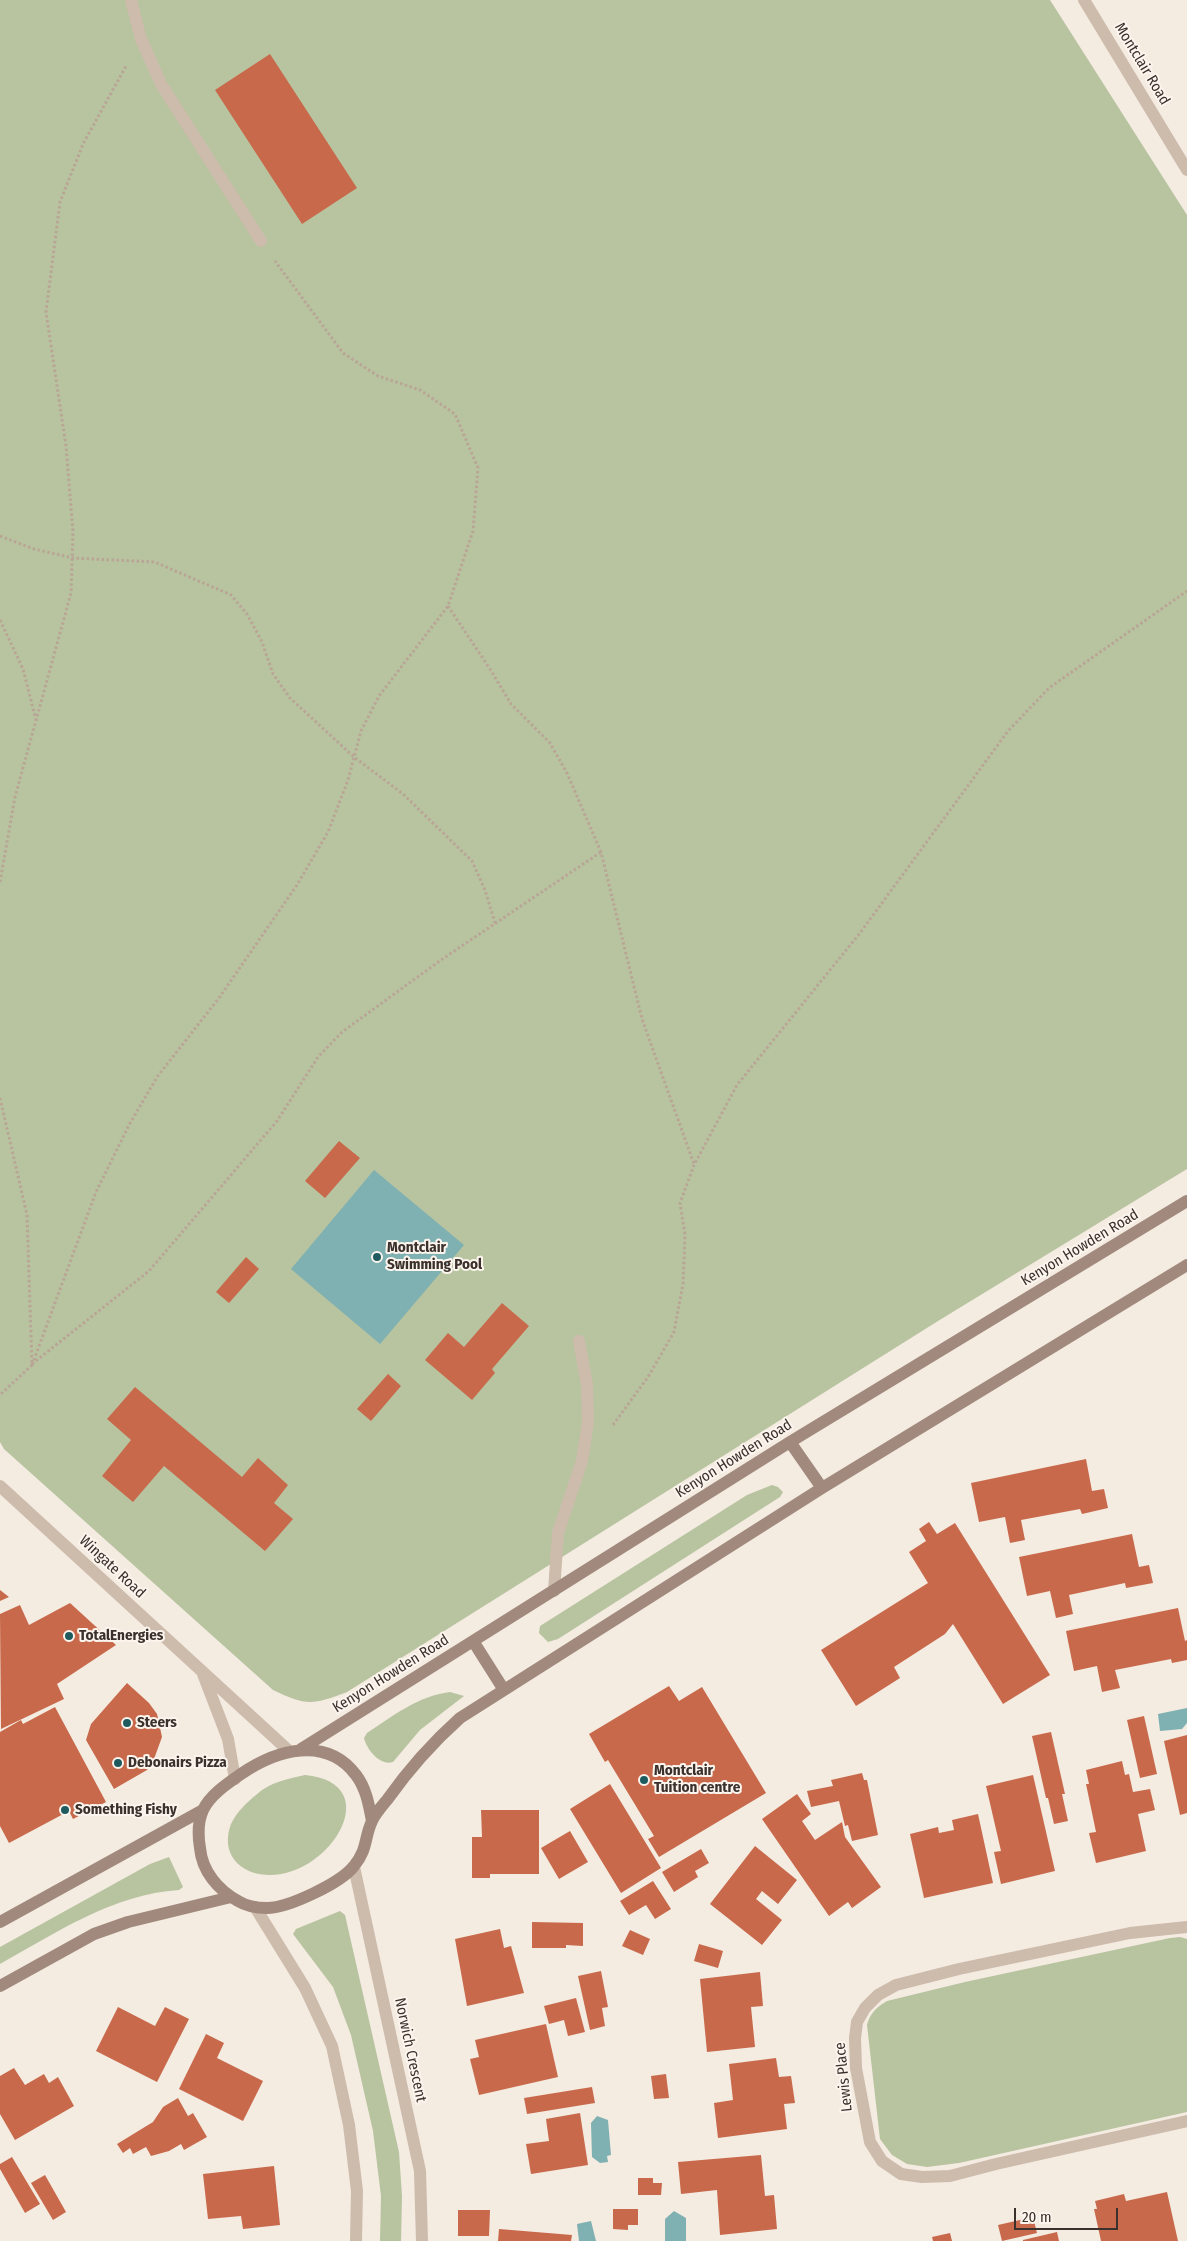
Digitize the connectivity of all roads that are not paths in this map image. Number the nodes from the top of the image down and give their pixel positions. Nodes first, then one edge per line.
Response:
1 (131, 0) edge
2 (1084, 0) edge
3 (1187, 170) edge
4 (260, 241) road end
5 (1187, 1201) edge
6 (1187, 1265) edge
7 (579, 1341) dead end
8 (790, 1442) junction
9 (0, 1486) edge
10 (822, 1488) junction
11 (554, 1591) junction
12 (473, 1641) junction
13 (202, 1672) junction
14 (504, 1690) junction
15 (295, 1750) junction
16 (235, 1779) junction
17 (203, 1810) junction
18 (372, 1821) junction
19 (354, 1867) junction
20 (231, 1897) junction
21 (255, 1907) junction
22 (0, 1922) edge
23 (1187, 1927) edge
24 (0, 1986) edge
25 (1187, 2121) edge
26 (356, 2241) edge
27 (422, 2241) edge

1 - 4 street
2 - 3 street, Montclair Road
5 - 8 street, Kenyon Howden Road
6 - 10 street
7 - 11 street
8 - 10 street
8 - 11 street, Kenyon Howden Road
9 - 13 street, Wingate Road
10 - 14 street
11 - 12 street, Kenyon Howden Road
12 - 14 street
12 - 15 street, Kenyon Howden Road
13 - 15 street, Wingate Road
13 - 16 street, Wingate Road
14 - 18 street
15 - 16 street
15 - 18 street
16 - 17 street
17 - 20 street
17 - 22 street
18 - 19 street
19 - 21 street
19 - 27 street, Norwich Crescent
20 - 21 street
20 - 24 street
21 - 26 street
23 - 25 street, Lewis Place

